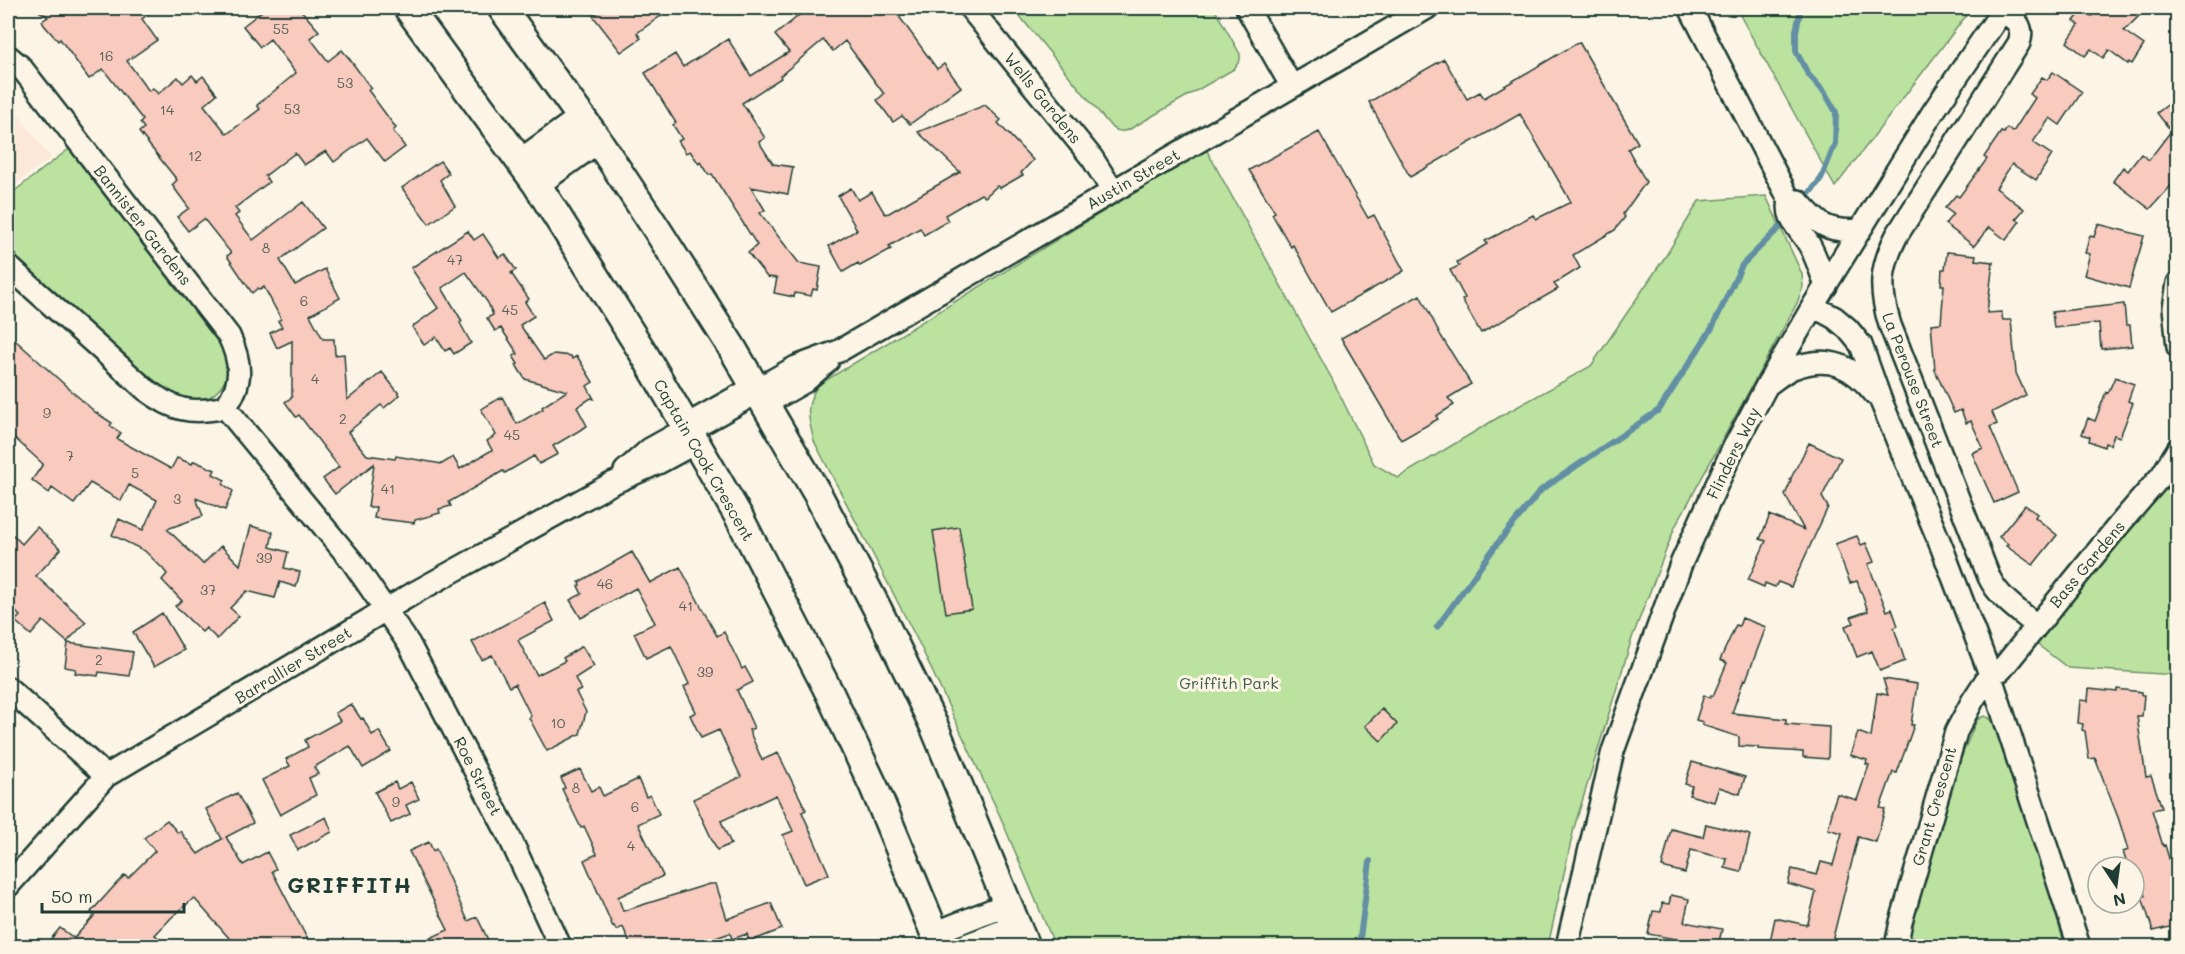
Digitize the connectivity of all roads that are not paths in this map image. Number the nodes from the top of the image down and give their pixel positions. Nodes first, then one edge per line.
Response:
1 (408, 8) edge
2 (502, 8) edge
3 (970, 8) edge
4 (1247, 8) edge
5 (1427, 8) edge
6 (1690, 8) edge
7 (2003, 9) edge
8 (8, 56) edge
9 (1292, 87) junction
10 (589, 129) junction
11 (529, 173) junction
12 (1113, 191) junction
13 (1801, 219) junction
14 (1860, 230) junction
15 (8, 266) edge
16 (2178, 282) edge
17 (1826, 286) junction
18 (1813, 306) junction
19 (2178, 347) edge
20 (1767, 385) junction
21 (761, 396) junction
22 (1881, 401) junction
23 (225, 407) junction
24 (691, 436) junction
25 (2178, 449) edge
26 (2170, 473) edge
27 (385, 610) junction
28 (2036, 625) junction
29 (1990, 674) junction
30 (8, 688) edge
31 (106, 776) junction
32 (8, 886) edge
33 (1013, 916) junction
34 (560, 946) edge
35 (944, 946) edge
36 (1025, 946) edge
37 (1567, 946) edge
38 (1896, 946) edge
39 (2079, 946) edge

1 - 11 main road, Captain Cook Crescent
2 - 10 main road
3 - 12 street, Wells Gardens
4 - 9 street
5 - 9 street, Austin Street
6 - 13 street
7 - 14 street, Flinders Way
7 - 28 street, La Perouse Street
8 - 23 street, Bannister Gardens
9 - 12 street, Austin Street
10 - 11 main road
10 - 21 main road
11 - 24 main road, Captain Cook Crescent
12 - 21 street, Austin Street
13 - 14 street
13 - 17 street
14 - 17 street, Flinders Way
15 - 23 street
16 - 19 street
17 - 18 street, Flinders Way
18 - 20 street, Flinders Way
18 - 22 street
20 - 22 street
20 - 37 street, Flinders Way
21 - 24 main road
21 - 33 main road
22 - 29 street
23 - 27 street
24 - 27 street, Barrallier Street
24 - 35 main road, Captain Cook Crescent
25 - 26 street, Bass Gardens
26 - 28 street, Bass Gardens
27 - 31 street, Barrallier Street
27 - 34 street, Roe Street
28 - 29 street, Bass Gardens
29 - 38 street, Grant Crescent
29 - 39 street
30 - 31 street
31 - 32 street, Barrallier Street
33 - 35 street
33 - 36 main road

